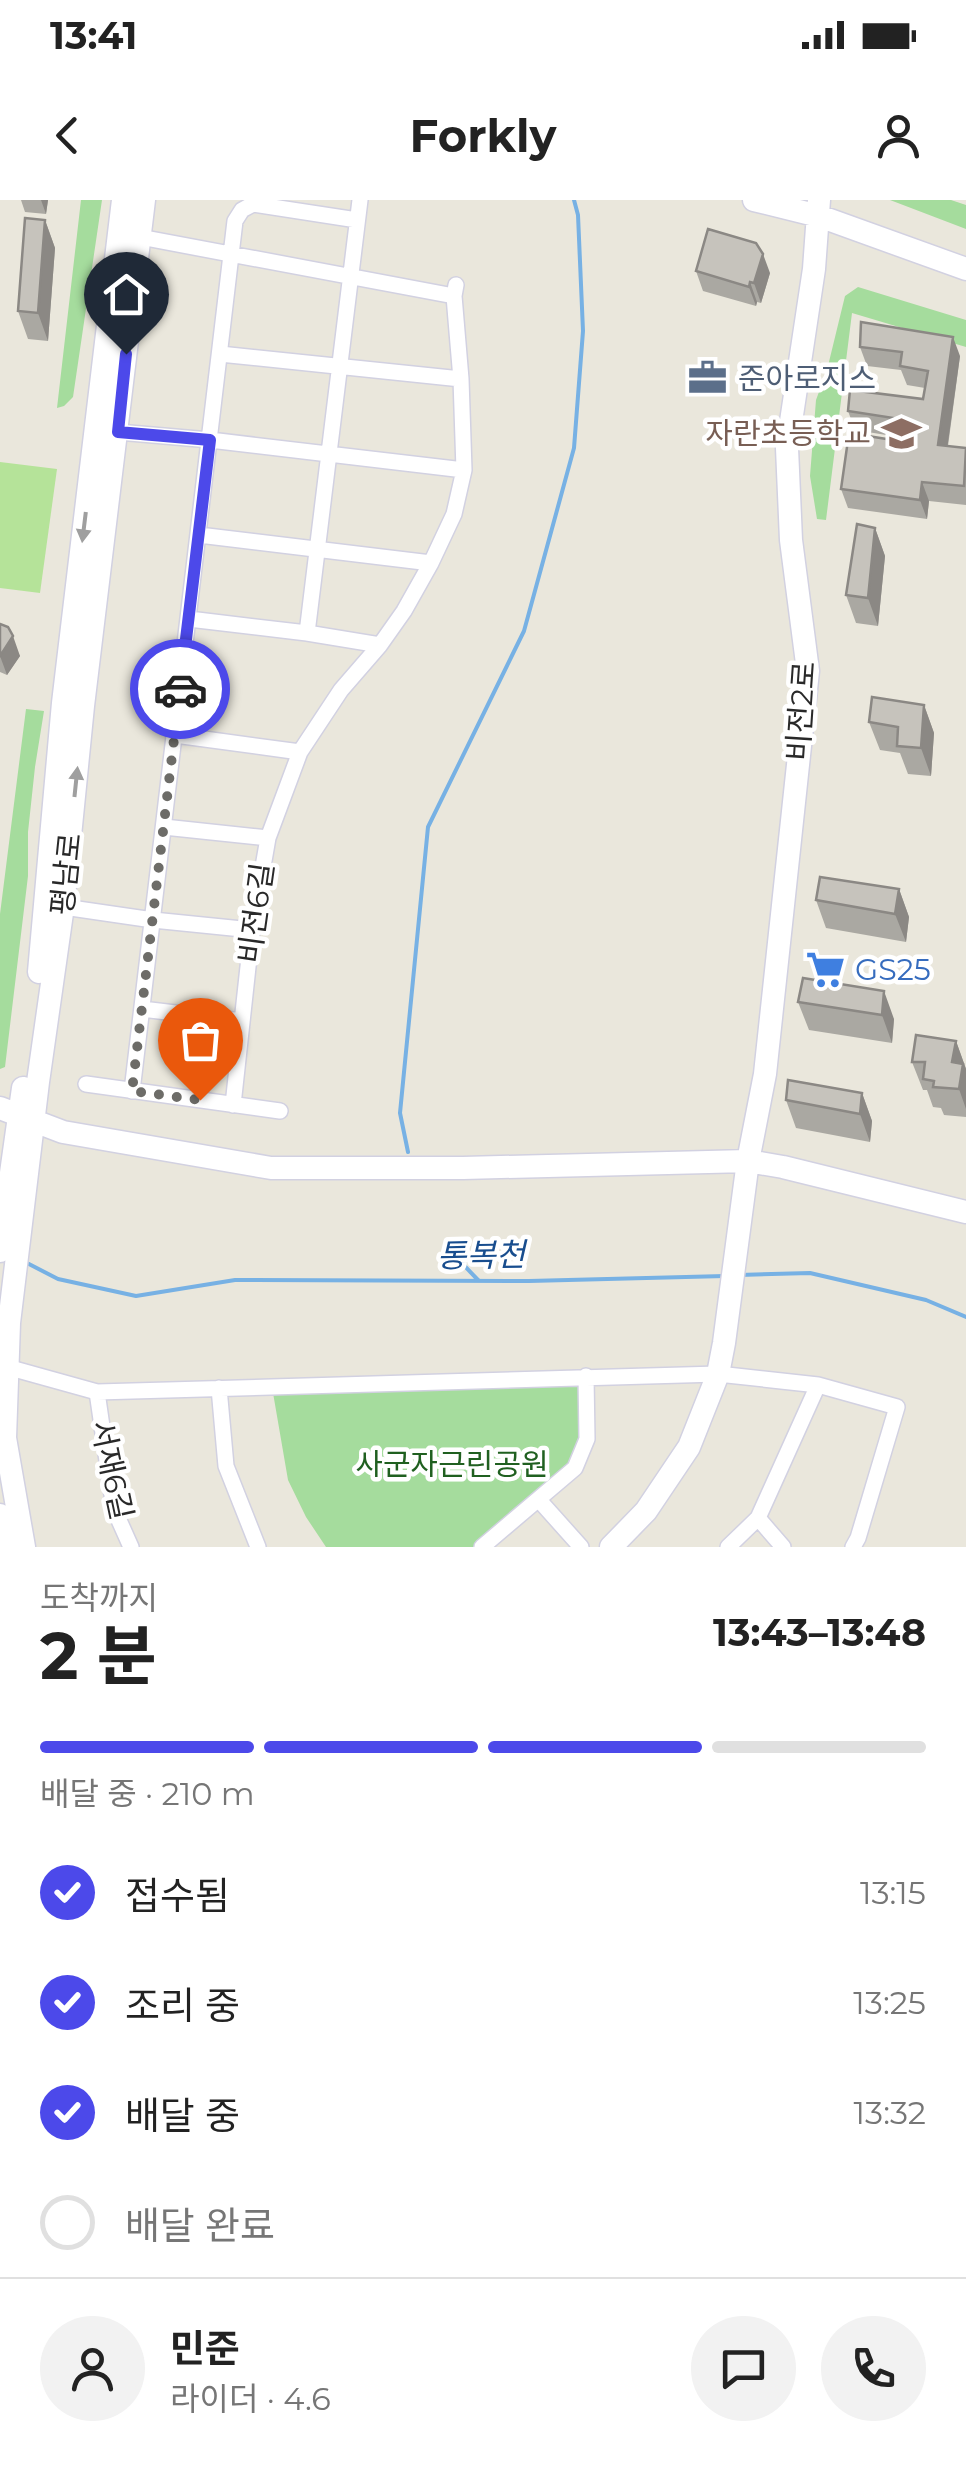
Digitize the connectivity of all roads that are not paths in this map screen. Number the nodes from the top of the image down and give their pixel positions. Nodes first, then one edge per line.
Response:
1 (123, 200) edge
2 (144, 200) edge
3 (360, 200) edge
4 (754, 200) edge
5 (819, 208) edge
6 (357, 220) junction
7 (140, 237) junction
8 (232, 256) junction
9 (966, 269) edge
10 (350, 278) junction
11 (220, 354) junction
12 (340, 366) junction
13 (460, 379) junction
14 (118, 432) junction
15 (210, 440) junction
16 (329, 454) junction
17 (464, 470) junction
18 (199, 535) junction
19 (318, 549) junction
20 (431, 563) junction
21 (188, 618) junction
22 (308, 633) junction
23 (380, 645) junction
24 (174, 736) junction
25 (300, 752) junction
26 (164, 828) junction
27 (268, 838) junction
28 (54, 906) junction
29 (152, 920) junction
30 (252, 930) junction
31 (142, 1010) junction
32 (242, 1021) junction
33 (86, 1084) dead end
34 (132, 1091) junction
35 (233, 1105) junction
36 (280, 1111) dead end
37 (18, 1115) edge
38 (748, 1161) junction
39 (966, 1212) edge
40 (0, 1251) edge
41 (7, 1368) junction
42 (718, 1374) junction
43 (586, 1376) junction
44 (818, 1385) junction
45 (219, 1388) junction
46 (97, 1392) junction
47 (539, 1500) junction
48 (0, 1515) edge
49 (758, 1518) junction
50 (6, 1547) edge
51 (24, 1547) edge
52 (131, 1547) edge
53 (258, 1547) edge
54 (482, 1547) edge
55 (580, 1547) edge
56 (612, 1547) edge
57 (728, 1547) edge
58 (782, 1547) edge
59 (853, 1547) edge

1 -> 28 street
2 - 7 street, 평남로
3 - 6 street
4 - 5 street
5 - 9 street
5 - 38 street, 비전2로
6 - 8 street
6 - 10 street
7 - 8 street, 비전6길
7 - 14 street, 평남로
8 - 10 street, 비전6길
8 - 11 street
10 - 12 street
10 - 13 street, 비전6길
11 - 12 street
11 - 15 street
12 - 13 street
12 - 16 street
13 - 17 street, 비전6길
14 - 15 street
28 -> 14 street, 평남로
15 - 16 street
15 - 18 street
16 - 17 street
16 - 19 street
17 - 20 street, 비전6길
18 - 19 street
18 - 21 street
19 - 20 street
19 - 22 street
20 - 23 street, 비전6길
21 - 22 street
21 - 24 street
22 - 23 street
23 - 25 street, 비전6길
24 - 25 street
24 - 26 street
25 - 27 street, 비전6길
26 - 27 street
26 - 29 street
27 - 30 street, 비전6길
28 - 29 street
28 - 37 street, 평남로
29 - 30 street
29 - 31 street
30 - 32 street, 비전6길
31 - 32 street
31 - 34 street
32 - 35 street, 비전6길
33 - 34 street
34 - 35 street
35 - 36 street
37 - 38 street
37 - 40 street
37 - 41 street, 평남로
38 - 39 street
38 - 42 street, 비전2로
41 - 46 street
41 - 51 street, 평남로
42 - 43 street
42 - 44 street
42 - 56 street
43 - 45 street
43 - 47 street
44 - 49 street
44 - 59 street
45 - 46 street
45 - 53 street
46 - 52 street, 서재6길
47 - 54 street
47 - 55 street
48 - 50 street
49 - 57 street
49 - 58 street

